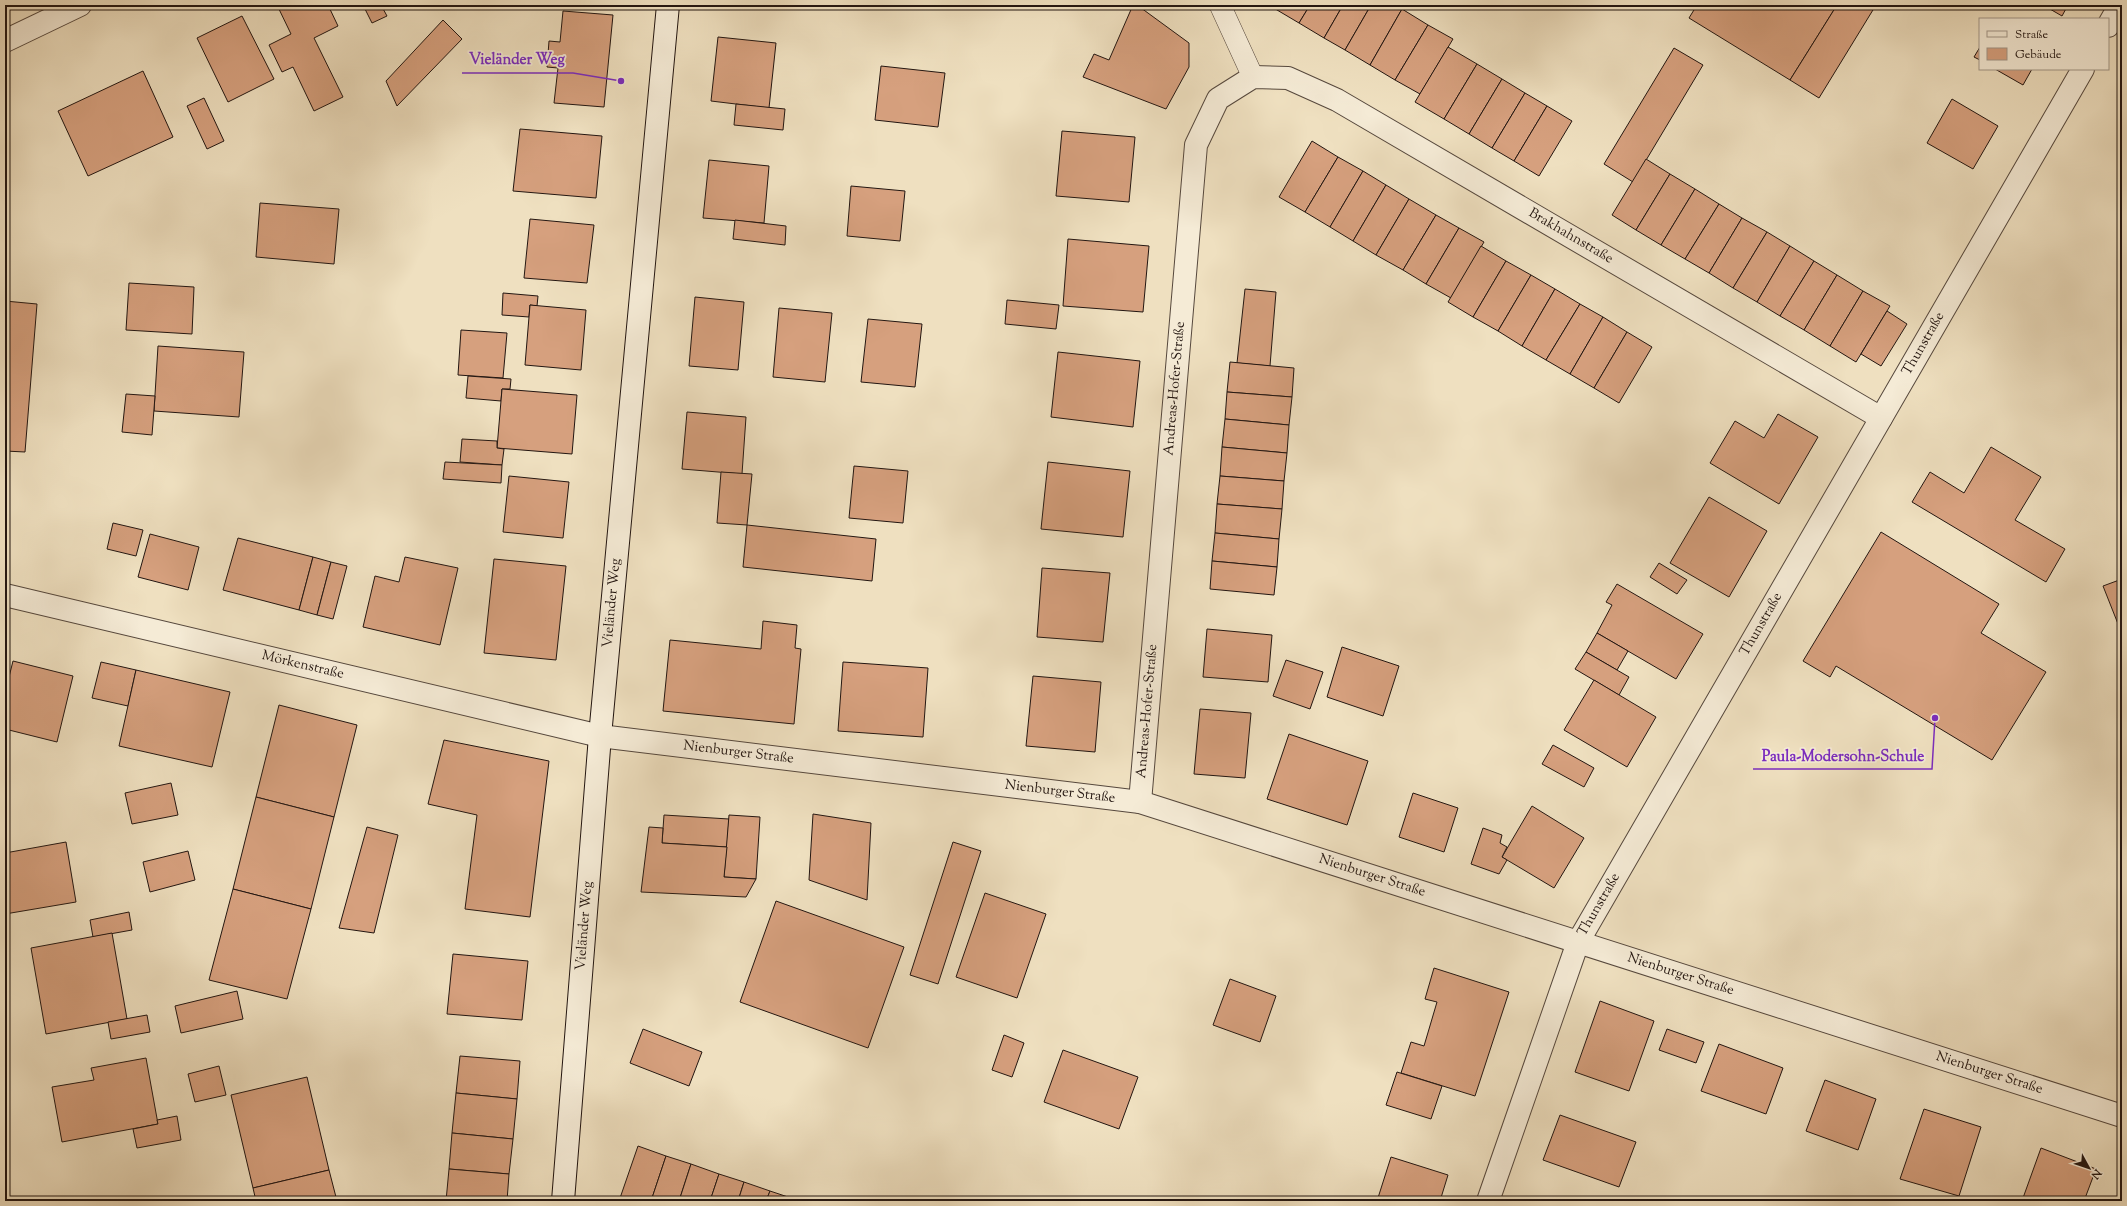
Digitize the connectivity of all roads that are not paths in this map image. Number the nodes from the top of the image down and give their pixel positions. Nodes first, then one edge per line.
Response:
1 (80, 5) edge
2 (668, 5) edge
3 (1220, 5) edge
4 (2120, 5) edge
5 (2109, 24) edge
6 (5, 41) edge
7 (2082, 70) edge
8 (1253, 77) junction
9 (1881, 418) junction
10 (5, 595) edge
11 (600, 736) junction
12 (1140, 802) junction
13 (1578, 942) junction
14 (2122, 1116) edge
15 (563, 1201) edge
16 (1488, 1201) edge

1 - 6 street
2 - 11 street, Vieländer Weg
3 - 8 lane
4 - 5 street
7 - 9 street, Thunstraße
8 - 9 street, Brakhahnstraße
8 - 12 street, Andreas-Hofer-Straße
9 - 13 street, Thunstraße
10 - 11 street, Mörkenstraße
11 - 12 street, Nienburger Straße
11 - 15 street, Vieländer Weg
12 - 13 street, Nienburger Straße
13 - 14 street, Nienburger Straße
13 - 16 street, Thunstraße

